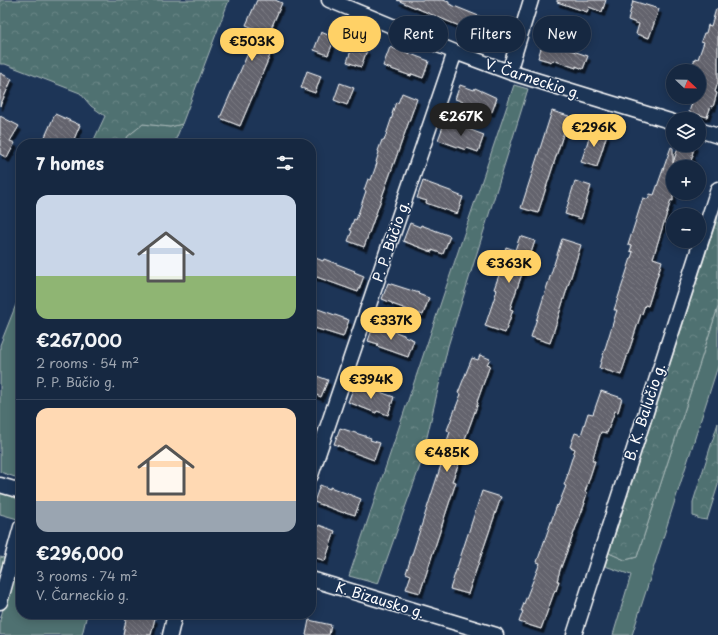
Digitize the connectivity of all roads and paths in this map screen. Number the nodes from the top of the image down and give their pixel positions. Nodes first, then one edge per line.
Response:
1 (329, 0) edge
2 (531, 0) edge
3 (455, 52) junction
4 (509, 72) junction
5 (666, 120) edge
6 (706, 132) edge
7 (718, 136) edge
8 (718, 189) edge
9 (316, 460) edge
10 (0, 485) edge
11 (16, 490) edge
12 (16, 545) edge
13 (316, 581) edge
14 (0, 602) edge
15 (174, 619) edge
16 (170, 635) edge
17 (496, 635) edge
18 (574, 635) edge

1 - 3 street, V. Čarneckio g.
2 - 4 street
3 - 4 street, V. Čarneckio g.
3 - 9 street, P. P. Būčio g.
4 - 5 street, V. Čarneckio g.
6 - 7 street
8 - 18 street, B. K. Balučio g.
10 - 11 street
12 - 14 street
13 - 17 street, K. Bizausko g.
15 - 16 street

